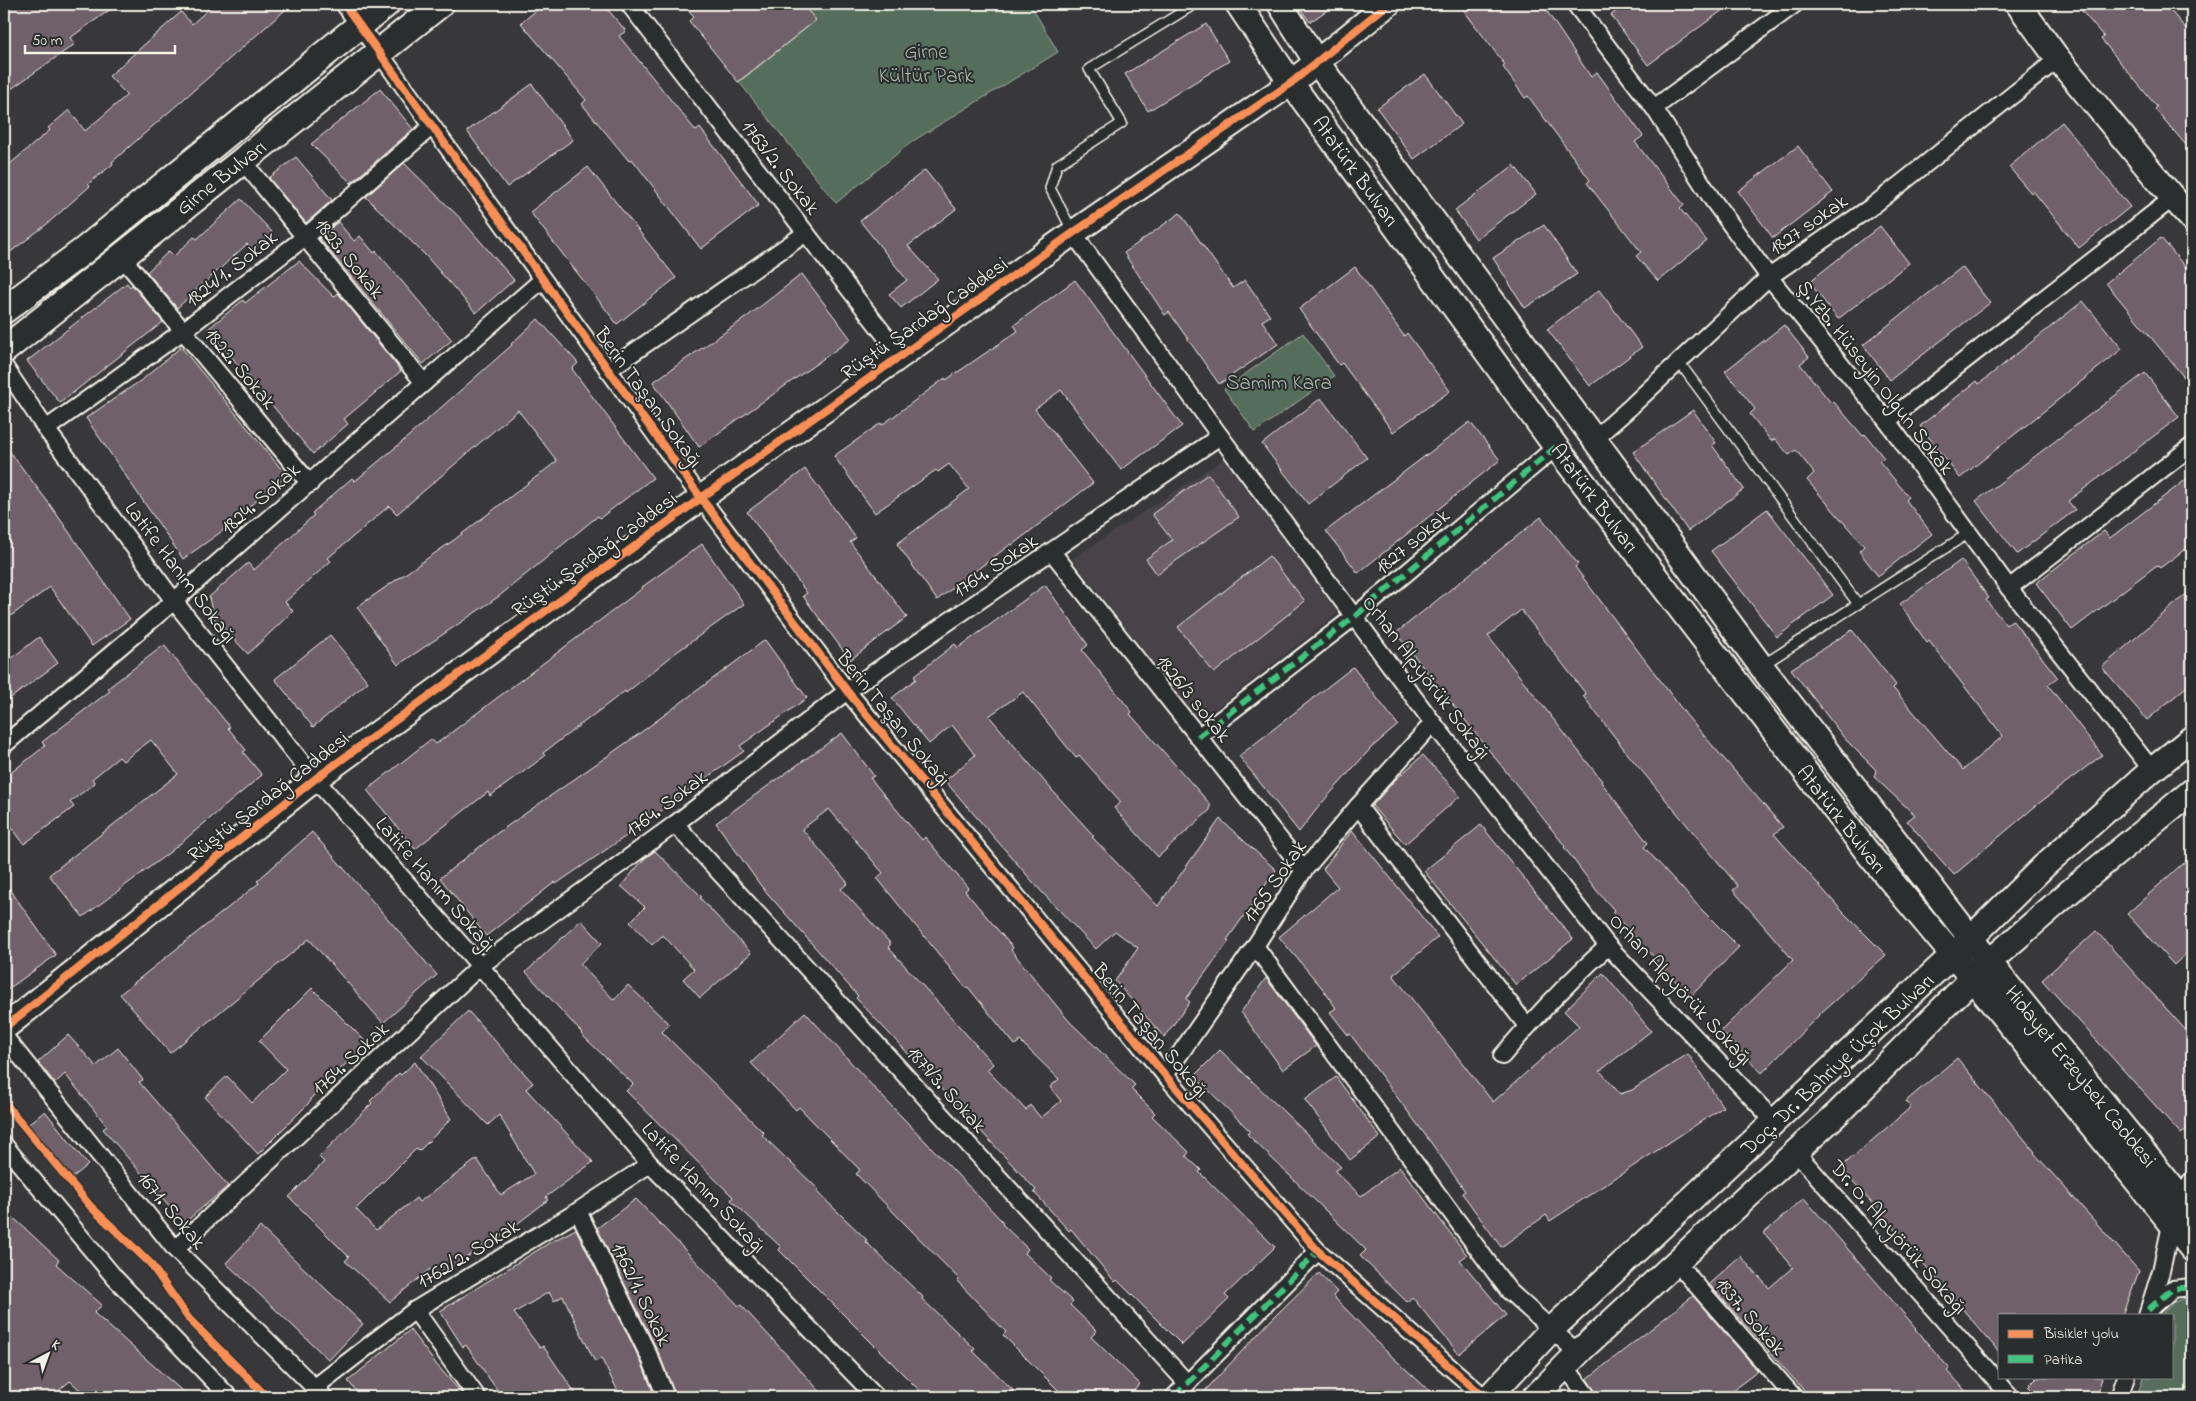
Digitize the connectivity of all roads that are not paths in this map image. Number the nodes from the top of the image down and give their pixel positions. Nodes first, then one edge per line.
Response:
1 (344, 4) edge
2 (386, 4) edge
3 (440, 4) edge
4 (629, 4) edge
5 (1195, 4) edge
6 (1238, 4) edge
7 (1280, 4) edge
8 (1388, 4) edge
9 (1575, 4) edge
10 (1794, 4) edge
11 (2018, 4) edge
12 (358, 26) junction
13 (379, 52) junction
14 (2058, 59) junction
15 (1316, 61) junction
16 (1291, 83) junction
17 (1654, 108) junction
18 (432, 126) junction
19 (242, 160) junction
20 (2172, 198) junction
21 (2192, 219) edge
22 (806, 233) junction
23 (1073, 233) junction
24 (305, 237) junction
25 (121, 256) junction
26 (1769, 277) junction
27 (542, 280) junction
28 (4, 310) edge
29 (183, 331) junction
30 (4, 350) edge
31 (901, 356) junction
32 (1679, 362) junction
33 (4, 366) edge
34 (608, 370) junction
35 (424, 383) junction
36 (1887, 421) junction
37 (46, 429) junction
38 (1220, 436) junction
39 (1594, 439) junction
40 (2192, 446) edge
41 (1556, 447) junction
42 (310, 484) junction
43 (701, 498) junction
44 (1969, 533) junction
45 (1052, 552) junction
46 (2009, 588) junction
47 (174, 601) junction
48 (1858, 604) junction
49 (1354, 617) junction
50 (1761, 666) junction
51 (847, 691) junction
52 (1434, 723) junction
53 (1198, 737) junction
54 (2192, 738) edge
55 (4, 745) edge
56 (2152, 770) junction
57 (315, 778) junction
58 (2192, 791) edge
59 (1358, 806) junction
60 (675, 824) junction
61 (1304, 870) junction
62 (1971, 938) junction
63 (1255, 946) junction
64 (1608, 946) junction
65 (1952, 956) junction
66 (1990, 962) junction
67 (480, 966) junction
68 (1972, 978) junction
69 (1527, 1026) junction
70 (4, 1028) edge
71 (4, 1036) edge
72 (1502, 1056) dead end
73 (1165, 1075) junction
74 (1775, 1122) junction
75 (4, 1145) edge
76 (1795, 1151) junction
77 (650, 1164) junction
78 (2188, 1197) edge
79 (578, 1211) junction
80 (2171, 1225) junction
81 (175, 1249) junction
82 (2192, 1249) edge
83 (1318, 1251) junction
84 (1677, 1263) junction
85 (2192, 1286) edge
86 (415, 1310) junction
87 (2148, 1312) edge
88 (1551, 1330) junction
89 (1583, 1348) junction
90 (1565, 1366) junction
91 (2126, 1378) edge
92 (1187, 1383) junction
93 (319, 1392) edge
94 (229, 1397) edge
95 (476, 1397) edge
96 (666, 1397) edge
97 (876, 1397) edge
98 (1174, 1397) edge
99 (1484, 1397) edge
100 (1489, 1397) edge
101 (1535, 1397) edge
102 (1588, 1397) edge
103 (1794, 1397) edge
104 (2011, 1397) edge
105 (2119, 1397) edge

1 - 12 street, Berin Taşan Sokağı
2 - 12 main road, Girne Bulvarı
3 - 13 main road, Girne Bulvarı
4 - 22 street, 1763/2. Sokak
5 - 23 lane
6 - 16 main road, Atatürk Bulvarı
7 - 15 main road, Atatürk Bulvarı
8 - 15 main road, Rüştü Şardağ Caddesi
9 - 17 street, Ş.Yzb. Hüseyin Olgun Sokak
10 - 17 street
11 - 14 main road
12 - 13 street, Berin Taşan Sokağı
12 - 28 main road, Girne Bulvarı
13 - 18 street, Berin Taşan Sokağı
13 - 19 main road, Girne Bulvarı
14 - 20 main road
14 - 26 street, 1827 sokak
15 - 16 main road, Rüştü Şardağ Caddesi
15 - 39 main road, Atatürk Bulvarı
16 - 23 main road, Rüştü Şardağ Caddesi
16 - 41 main road, Atatürk Bulvarı
17 - 26 street, Ş.Yzb. Hüseyin Olgun Sokak
18 - 24 street, 1824/1. Sokak
18 - 27 street, Berin Taşan Sokağı
19 - 24 street, 1823. Sokak
19 - 25 main road, Girne Bulvarı
20 - 21 main road
20 - 36 street
22 - 31 street, 1763/2. Sokak
22 - 34 street
23 - 31 main road, Rüştü Şardağ Caddesi
23 - 38 street, Orhan Alpyörük Sokağı
24 - 29 street, 1824/1. Sokak
24 - 35 street, 1823. Sokak
25 - 29 street, 1822. Sokak
25 - 30 main road, Girne Bulvarı
26 - 32 street, 1827 sokak
26 - 36 street, Ş.Yzb. Hüseyin Olgun Sokak
27 - 34 street, Berin Taşan Sokağı
27 - 35 street, 1824. Sokak
29 - 37 street, 1824/1. Sokak
29 - 42 street, 1822. Sokak
31 - 43 main road, Rüştü Şardağ Caddesi
32 - 39 street, 1827 sokak
32 - 48 lane
33 - 37 street, Latife Hanım Sokağı
34 - 43 street, Berin Taşan Sokağı
35 - 42 street, 1824. Sokak
36 - 44 street, Ş.Yzb. Hüseyin Olgun Sokak
37 - 47 street, Latife Hanım Sokağı
38 - 45 street, 1764. Sokak
38 - 49 street, Orhan Alpyörük Sokağı
39 - 50 main road, Atatürk Bulvarı
40 - 46 street
41 - 49 street, 1827 sokak
41 - 65 main road, Atatürk Bulvarı
42 - 47 street, 1824. Sokak
43 - 51 street, Berin Taşan Sokağı
43 - 57 main road, Rüştü Şardağ Caddesi
44 - 46 street, Ş.Yzb. Hüseyin Olgun Sokak
44 - 48 lane
45 - 51 street, 1764. Sokak
45 - 53 street, 1826/3 sokak
46 - 56 street, Ş.Yzb. Hüseyin Olgun Sokak
47 - 55 street, 1824. Sokak
47 - 57 street, Latife Hanım Sokağı
48 - 50 lane
49 - 52 street, Orhan Alpyörük Sokağı
49 - 53 street, 1827 sokak
50 - 62 main road, Atatürk Bulvarı
51 - 60 street, 1764. Sokak
51 - 73 street, Berin Taşan Sokağı
52 - 59 street, 1765 Sokak
52 - 64 street, Orhan Alpyörük Sokağı
53 - 61 street, 1826/3 sokak
54 - 56 main road, Doç. Dr. Bahriye Üçok Bulvarı
56 - 62 main road, Doç. Dr. Bahriye Üçok Bulvarı
57 - 67 street, Latife Hanım Sokağı
57 - 70 main road, Rüştü Şardağ Caddesi
58 - 66 main road, Doç. Dr. Bahriye Üçok Bulvarı
59 - 61 street, 1765 Sokak
59 - 69 street
60 - 67 street, 1764. Sokak
60 - 92 street, 1879/3. Sokak
61 - 63 street, 1765 Sokak
62 - 65 main road, Doç. Dr. Bahriye Üçok Bulvarı
62 - 66 main road, Hidayet Erzeybek Caddesi
63 - 73 street, 1765 Sokak
63 - 88 street
64 - 69 street
64 - 74 street, Orhan Alpyörük Sokağı
65 - 68 main road, Atatürk Bulvarı
65 - 74 main road, Doç. Dr. Bahriye Üçok Bulvarı
66 - 68 main road, Doç. Dr. Bahriye Üçok Bulvarı
66 - 78 main road, Hidayet Erzeybek Caddesi
67 - 77 street, Latife Hanım Sokağı
67 - 81 street, 1764. Sokak
68 - 76 main road, Doç. Dr. Bahriye Üçok Bulvarı
68 - 80 main road, Hidayet Erzeybek Caddesi
69 - 72 street
71 - 81 street, 1671. Sokak
73 - 83 street, Berin Taşan Sokağı
74 - 88 main road, Doç. Dr. Bahriye Üçok Bulvarı
75 - 94 street
76 - 84 main road, Doç. Dr. Bahriye Üçok Bulvarı
76 - 104 street, Dr. O. Alpyörük Sokağı
77 - 79 street, 1762/2. Sokak
77 - 97 street, Latife Hanım Sokağı
78 - 80 street
79 - 86 street, 1762/2. Sokak
79 - 96 street, 1762/1. Sokak
80 - 82 main road, Hidayet Erzeybek Caddesi
80 - 87 street
81 - 93 street, 1671. Sokak
83 - 92 street
83 - 99 street, Berin Taşan Sokağı
84 - 89 main road, Doç. Dr. Bahriye Üçok Bulvarı
84 - 103 street, 1837. Sokak
85 - 87 street
86 - 93 street, 1762/2. Sokak
86 - 95 street
88 - 89 street
88 - 100 main road, Doç. Dr. Bahriye Üçok Bulvarı
89 - 90 main road, Doç. Dr. Bahriye Üçok Bulvarı
90 - 101 main road, Doç. Dr. Bahriye Üçok Bulvarı
90 - 102 street
91 - 105 street
92 - 98 street

